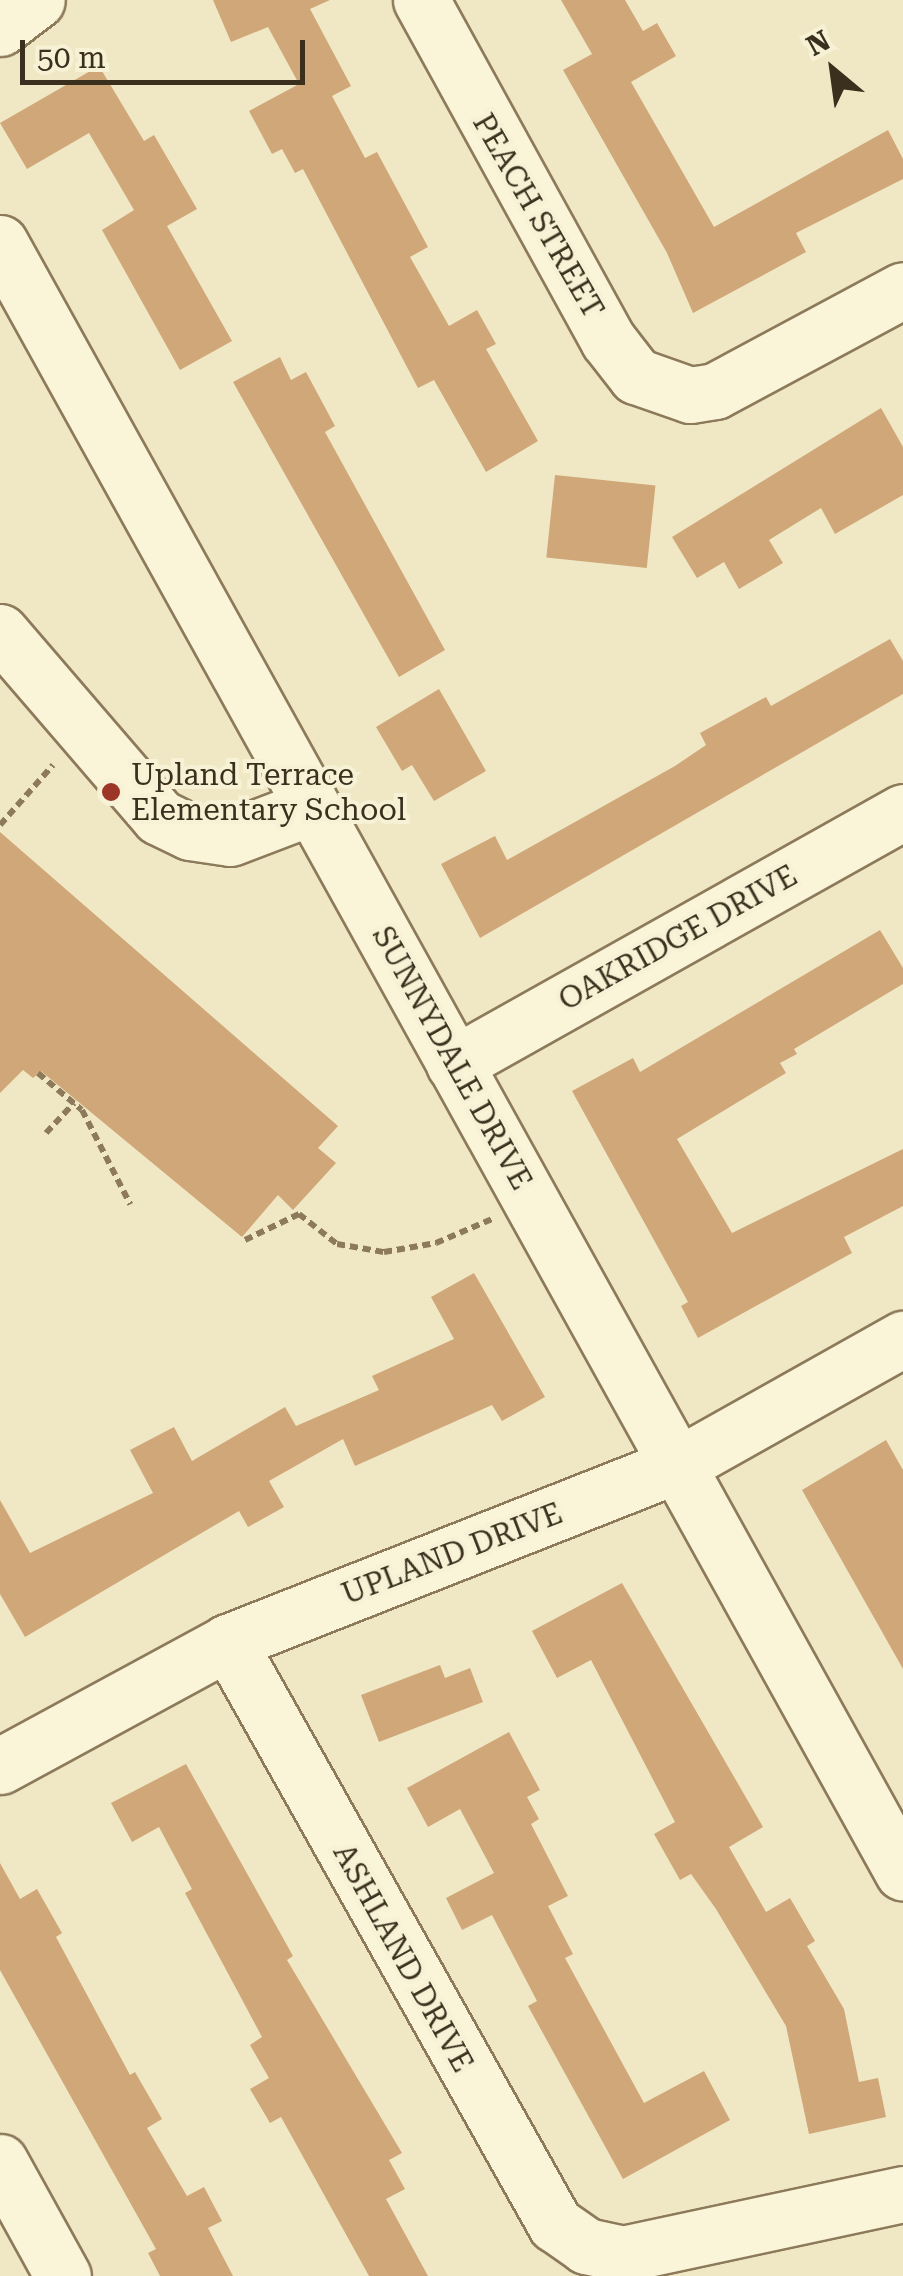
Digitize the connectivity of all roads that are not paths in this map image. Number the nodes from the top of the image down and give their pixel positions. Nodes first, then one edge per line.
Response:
1 (37, 0) edge
2 (421, 0) edge
3 (0, 28) edge
4 (0, 244) edge
5 (903, 290) edge
6 (0, 632) edge
7 (311, 807) junction
8 (903, 812) edge
9 (454, 1064) junction
10 (903, 1339) edge
11 (680, 1464) junction
12 (228, 1642) junction
13 (0, 1766) edge
14 (903, 1873) edge
15 (0, 2162) edge
16 (903, 2194) edge
17 (63, 2276) edge

1 - 3 street
2 - 5 street, PEACH STREET
4 - 7 street, SUNNYDALE DRIVE
6 - 7 street
7 - 9 street, SUNNYDALE DRIVE
8 - 9 street, OAKRIDGE DRIVE
9 - 11 street, SUNNYDALE DRIVE
10 - 11 street, UPLAND DRIVE
11 - 12 street, UPLAND DRIVE
11 - 14 street, SUNNYDALE DRIVE
12 - 13 street, UPLAND DRIVE
12 - 16 street, ASHLAND DRIVE
15 - 17 street

